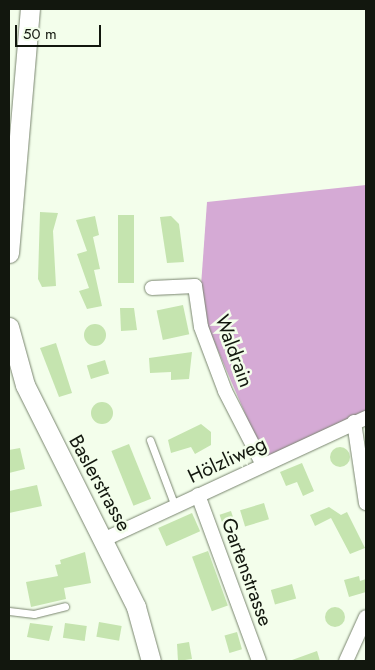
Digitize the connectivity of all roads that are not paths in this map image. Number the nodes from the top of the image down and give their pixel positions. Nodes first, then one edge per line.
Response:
1 (30, 9) edge
2 (9, 253) edge
3 (152, 288) dead end
4 (10, 338) edge
5 (360, 420) edge
6 (150, 440) dead end
7 (263, 466) junction
8 (198, 495) junction
9 (366, 503) edge
10 (175, 506) junction
11 (105, 539) junction
12 (65, 606) dead end
13 (9, 611) edge
14 (366, 617) edge
15 (151, 661) edge
16 (259, 661) edge
17 (346, 661) edge

1 - 2 main road
3 - 7 street, Waldrain
4 - 11 main road, Baslerstrasse
5 - 7 street, Hölzliweg
5 - 9 street
6 - 10 lane
7 - 8 street, Hölzliweg
8 - 10 street, Hölzliweg
8 - 16 street, Gartenstrasse
10 - 11 street, Hölzliweg
11 - 15 main road, Baslerstrasse
12 - 13 lane
14 - 17 street

